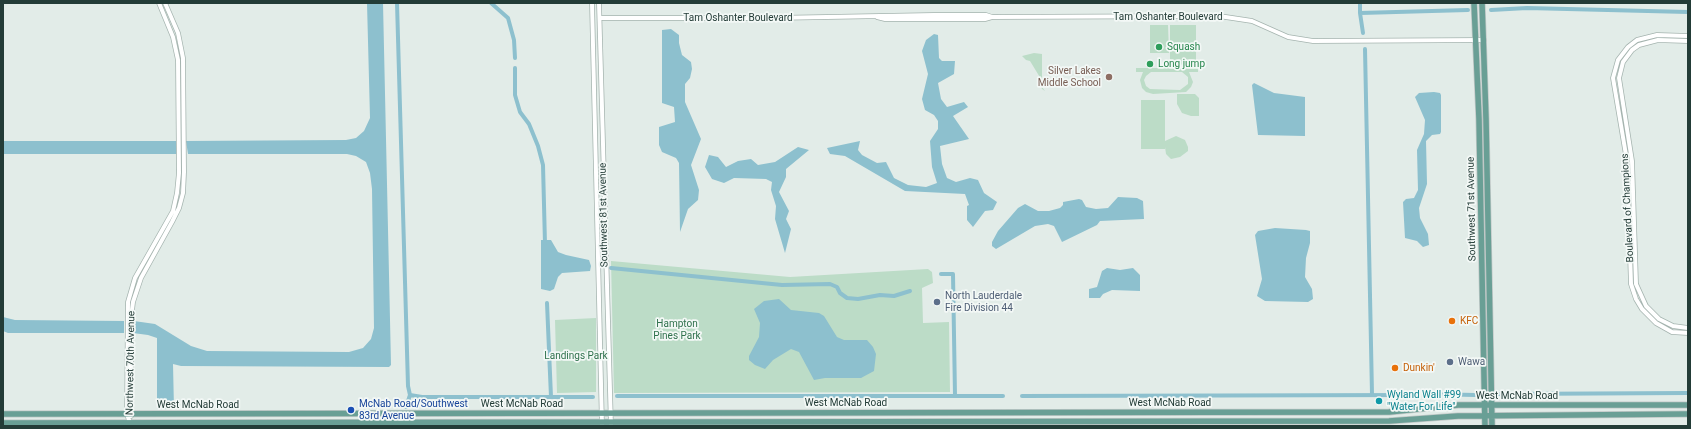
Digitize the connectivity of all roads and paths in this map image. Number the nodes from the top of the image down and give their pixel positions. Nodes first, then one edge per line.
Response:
1 (159, 3) edge
2 (165, 3) edge
3 (592, 3) edge
4 (599, 3) edge
5 (1474, 3) edge
6 (1482, 3) edge
7 (600, 18) junction
8 (1688, 36) edge
9 (1477, 40) junction
10 (1484, 40) junction
11 (1688, 41) edge
12 (1478, 103) junction
13 (1479, 119) junction
14 (1486, 119) junction
15 (1486, 131) junction
16 (1481, 217) junction
17 (1482, 286) junction
18 (1490, 286) junction
19 (1688, 328) edge
20 (1688, 333) edge
21 (1491, 335) junction
22 (1485, 405) junction
23 (1492, 405) junction
24 (1688, 405) edge
25 (602, 412) junction
26 (611, 412) junction
27 (714, 412) junction
28 (940, 413) junction
29 (3, 414) edge
30 (129, 414) junction
31 (1688, 414) edge
32 (1485, 416) junction
33 (1492, 416) junction
34 (899, 421) junction
35 (714, 422) junction
36 (3, 423) edge
37 (130, 423) junction
38 (602, 424) edge
39 (611, 424) edge
40 (1485, 426) edge
41 (1492, 426) edge

1 - 30 street, Northwest 70th Avenue
2 - 30 street, Northwest 70th Avenue
3 - 25 street, Southwest 81st Avenue
4 - 7 street, Southwest 81st Avenue
5 - 9 main road, Southwest 71st Avenue
6 - 10 main road, Southwest 71st Avenue
7 - 9 street, Tam Oshanter Boulevard
7 - 26 street, Southwest 81st Avenue
8 - 20 street, Boulevard of Champions
9 - 10 street, Tam Oshanter Boulevard
9 - 12 main road, Southwest 71st Avenue
10 - 14 main road, Southwest 71st Avenue
11 - 19 street, Boulevard of Champions
12 - 13 main road, Southwest 71st Avenue
12 - 14 main road
13 - 15 main road
13 - 16 main road, Southwest 71st Avenue
14 - 15 main road, Southwest 71st Avenue
15 - 18 main road, Southwest 71st Avenue
16 - 17 main road, Southwest 71st Avenue
16 - 18 main road
17 - 21 main road
17 - 22 main road, Southwest 71st Avenue
18 - 21 main road, Southwest 71st Avenue
21 - 23 main road, Southwest 71st Avenue
22 - 23 main road, West McNab Road
22 - 28 main road, West McNab Road
22 - 32 main road, Southwest 71st Avenue
23 - 24 main road, West McNab Road
23 - 33 main road, Southwest 71st Avenue
25 - 26 main road, West McNab Road
25 - 30 main road, West McNab Road
25 - 38 street, Southwest 81st Avenue
26 - 27 main road, West McNab Road
26 - 39 street, Southwest 81st Avenue
27 - 28 main road, West McNab Road
27 - 35 main road
28 - 34 main road
29 - 30 main road, West McNab Road
30 - 37 street, Northwest 70th Avenue
31 - 33 main road, West McNab Road
32 - 33 main road, West McNab Road
32 - 34 main road, West McNab Road
32 - 40 main road, Southwest 71st Avenue
33 - 41 main road, Southwest 71st Avenue
34 - 35 main road, West McNab Road
35 - 39 main road, West McNab Road
36 - 37 main road, West McNab Road
37 - 38 main road, West McNab Road
38 - 39 main road, West McNab Road

